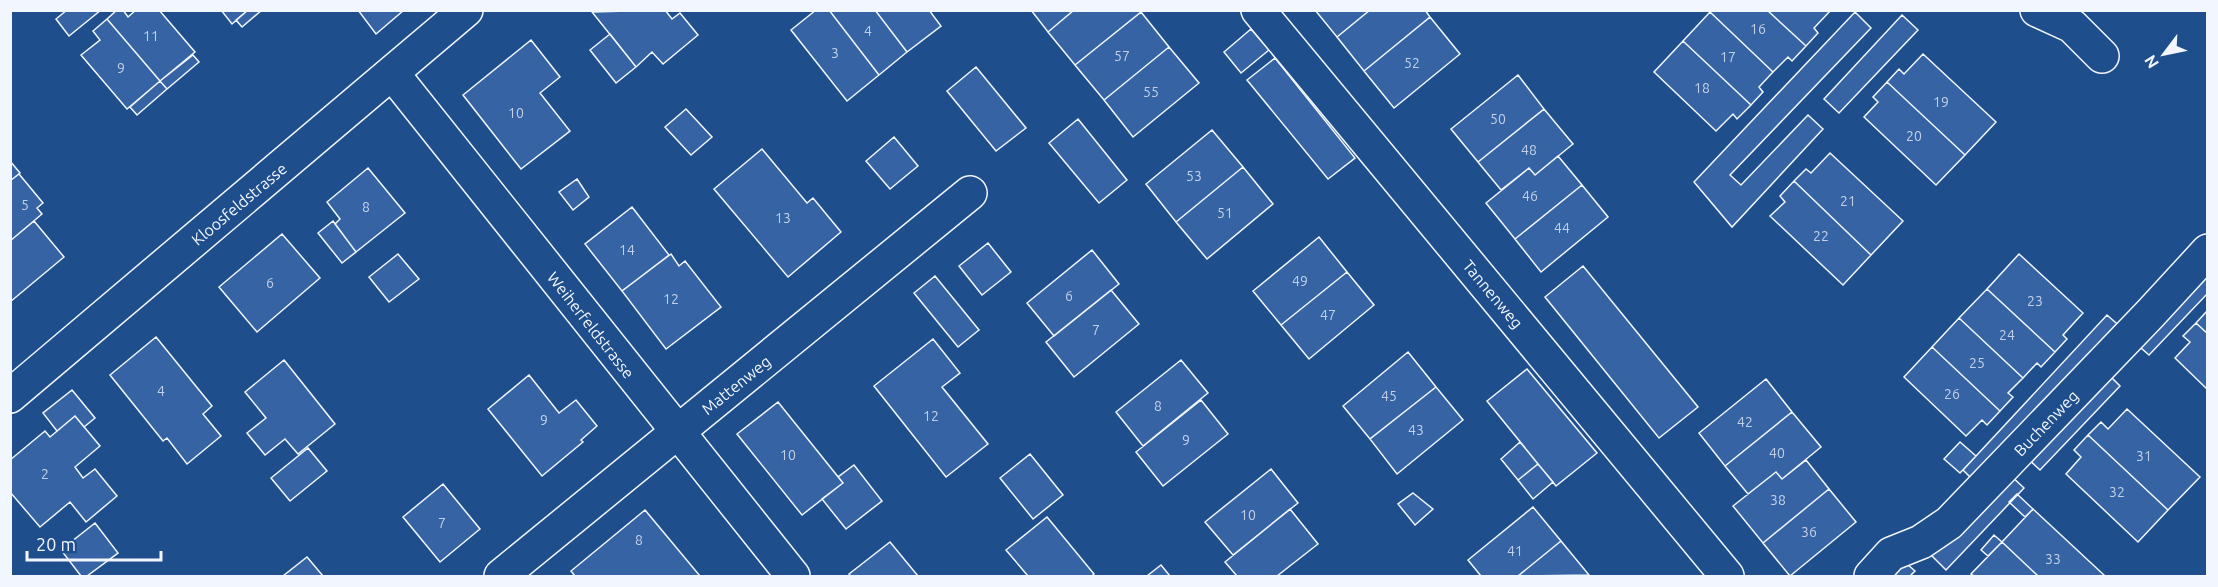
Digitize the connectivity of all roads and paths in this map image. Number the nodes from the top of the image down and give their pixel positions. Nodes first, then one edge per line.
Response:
1 (466, 10) edge
2 (1258, 10) edge
3 (2037, 10) edge
4 (2102, 56) dead end
5 (392, 73) junction
6 (970, 193) dead end
7 (2208, 251) edge
8 (10, 396) edge
9 (677, 433) junction
10 (501, 576) edge
11 (793, 576) edge
12 (1727, 576) edge
13 (1870, 576) edge

1 - 5 street, Kloosfeldstrasse
2 - 12 street, Tannenweg
3 - 4 street
5 - 8 street, Kloosfeldstrasse
5 - 9 street, Weiherfeldstrasse
6 - 9 street, Mattenweg
7 - 13 street, Buchenweg
9 - 10 street, Mattenweg
9 - 11 street, Weiherfeldstrasse

